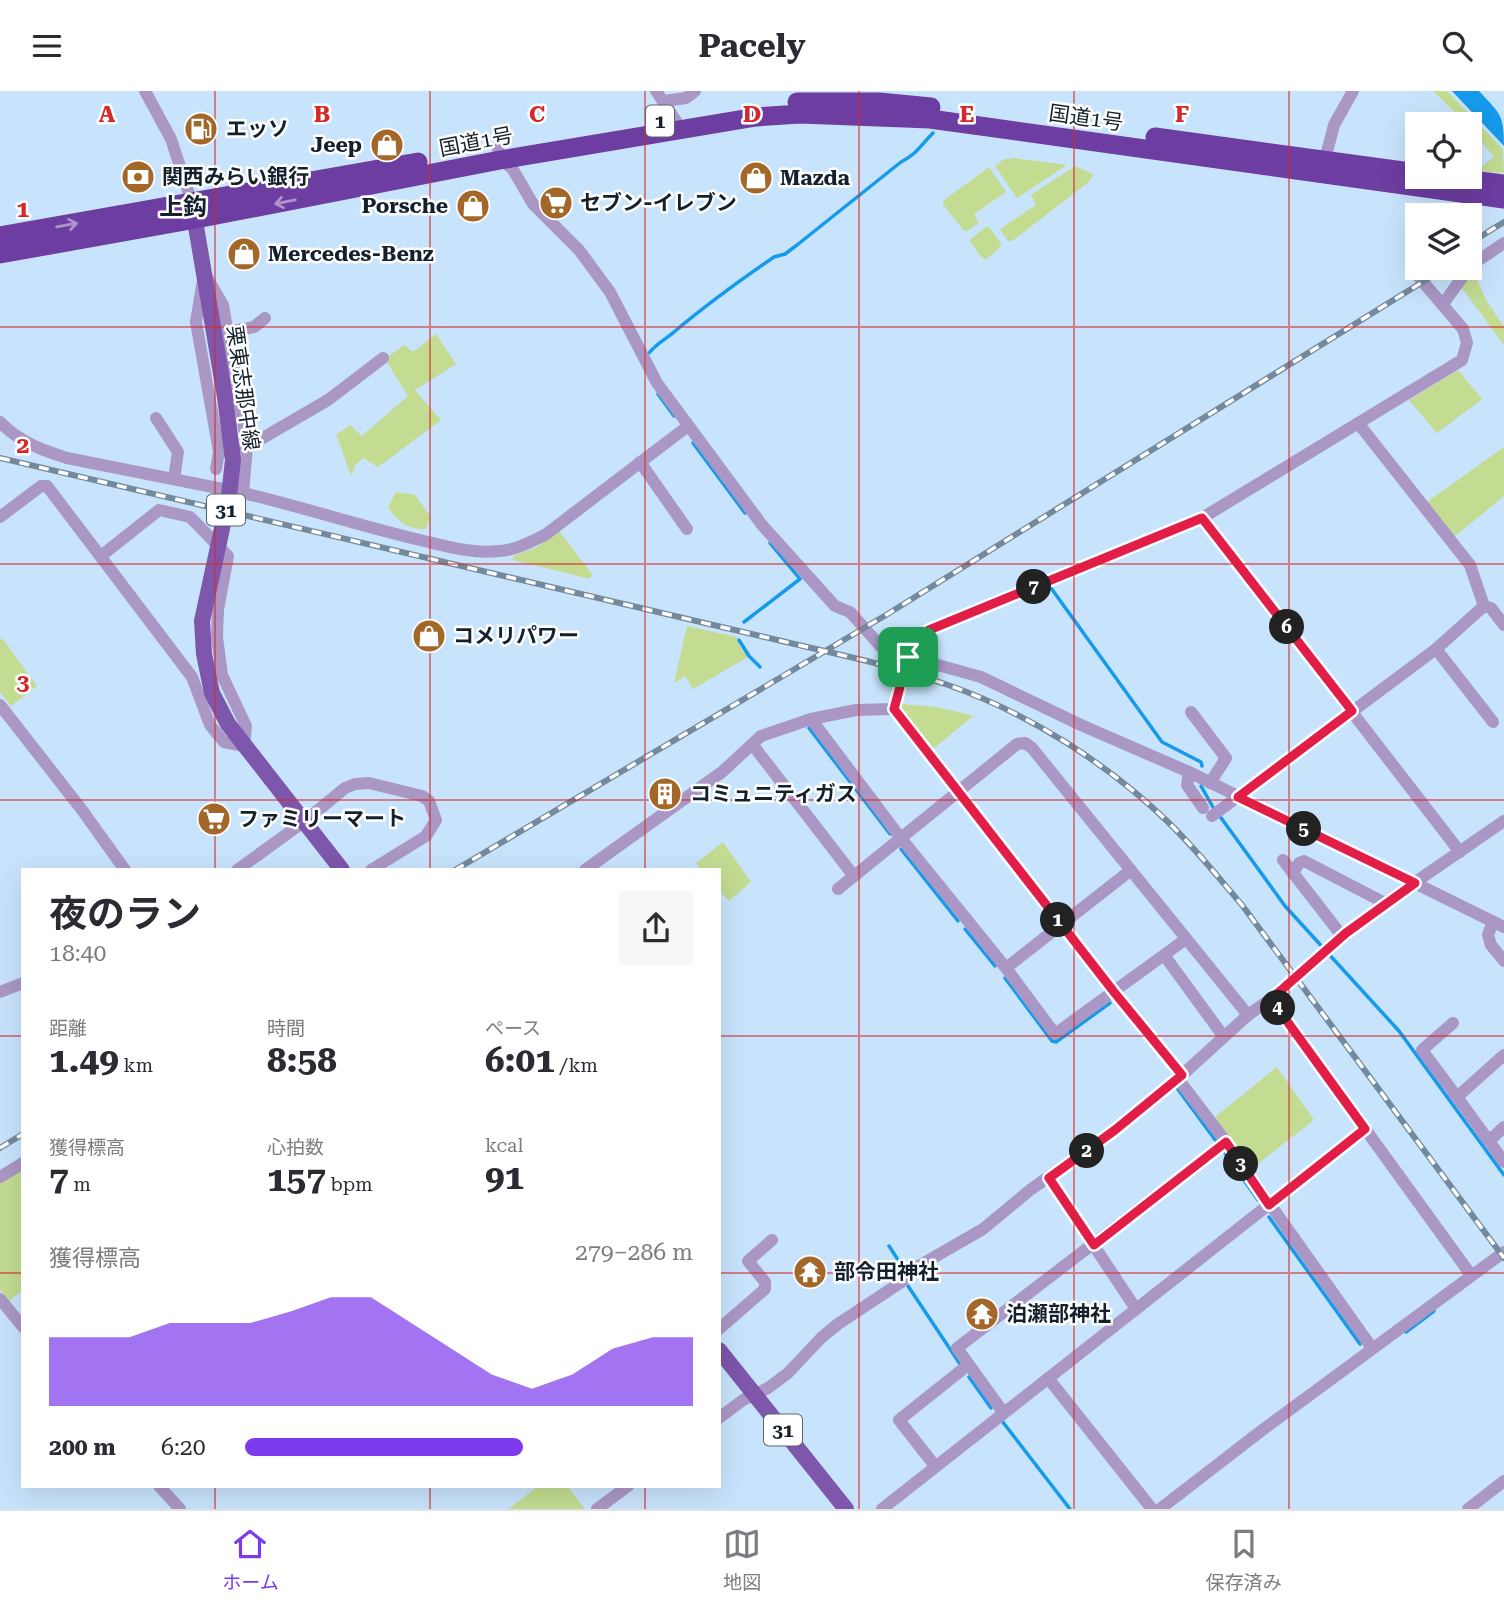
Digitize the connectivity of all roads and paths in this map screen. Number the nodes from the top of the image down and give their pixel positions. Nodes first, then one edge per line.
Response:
1 (145, 91) edge
2 (695, 91) edge
3 (1353, 91) edge
4 (669, 110) edge
5 (499, 154) junction
6 (1323, 167) junction
7 (1405, 172) edge
8 (1482, 181) edge
9 (1504, 184) edge
10 (1504, 199) edge
11 (194, 211) junction
12 (0, 236) edge
13 (1504, 243) edge
14 (0, 254) edge
15 (1482, 258) edge
16 (205, 273) junction
17 (1424, 280) edge
18 (1460, 280) edge
19 (1447, 300) junction
20 (265, 318) dead end
21 (228, 332) junction
22 (383, 358) dead end
23 (0, 422) edge
24 (162, 422) dead end
25 (1358, 423) junction
26 (688, 426) junction
27 (247, 447) junction
28 (219, 452) junction
29 (640, 462) junction
30 (216, 469) dead end
31 (174, 479) junction
32 (243, 493) junction
33 (0, 517) edge
34 (1202, 518) junction
35 (687, 529) dead end
36 (102, 556) junction
37 (1483, 606) junction
38 (1504, 625) edge
39 (1436, 649) junction
40 (908, 657) junction
41 (0, 705) edge
42 (894, 709) junction
43 (1352, 711) junction
44 (1191, 712) dead end
45 (811, 719) junction
46 (1493, 722) dead end
47 (752, 744) junction
48 (244, 746) junction
49 (1189, 772) junction
50 (1210, 783) junction
51 (958, 792) junction
52 (1238, 797) junction
53 (304, 821) junction
54 (1504, 821) edge
55 (900, 837) junction
56 (1460, 852) junction
57 (1283, 860) dead end
58 (124, 868) edge
59 (240, 868) edge
60 (340, 868) edge
61 (374, 868) edge
62 (588, 868) edge
63 (1131, 870) junction
64 (1293, 874) junction
65 (853, 875) junction
66 (1415, 883) junction
67 (838, 889) dead end
68 (1385, 903) junction
69 (1061, 924) junction
70 (1498, 925) edge
71 (1342, 936) junction
72 (1186, 939) junction
73 (1164, 955) junction
74 (1504, 961) edge
75 (1006, 968) junction
76 (21, 984) edge
77 (0, 992) edge
78 (1114, 992) junction
79 (1271, 999) junction
80 (1248, 1015) junction
81 (1453, 1023) dead end
82 (1224, 1037) junction
83 (1504, 1055) edge
84 (1180, 1077) junction
85 (1457, 1097) junction
86 (1504, 1127) edge
87 (1365, 1129) junction
88 (1489, 1141) junction
89 (1226, 1142) junction
90 (1504, 1162) edge
91 (21, 1164) edge
92 (0, 1177) edge
93 (1049, 1178) junction
94 (1269, 1205) junction
95 (772, 1240) dead end
96 (1094, 1245) junction
97 (1504, 1252) edge
98 (1471, 1275) junction
99 (0, 1299) edge
100 (1136, 1309) junction
101 (21, 1325) edge
102 (721, 1327) edge
103 (1372, 1348) junction
104 (721, 1352) edge
105 (968, 1365) junction
106 (1048, 1378) junction
107 (755, 1395) junction
108 (1003, 1412) junction
109 (721, 1416) edge
110 (935, 1466) junction
111 (1504, 1481) edge
112 (161, 1488) edge
113 (625, 1488) edge
114 (180, 1509) edge
115 (597, 1509) edge
116 (846, 1509) edge
117 (882, 1509) edge
118 (1152, 1509) edge
119 (1160, 1509) edge
120 (1468, 1509) edge

1 - 11 street
2 - 4 street
3 - 6 street
4 - 5 highway, 国道1号 / 1
4 - 6 highway, 国道1号 / 1
5 - 11 highway, 国道1号 / 1
5 - 26 street
6 - 7 highway, 国道1号 / 1
6 - 10 highway, 国道1号 / 1
8 - 9 highway
12 -> 11 highway, 国道1号 / 1
11 - 14 highway, 国道1号 / 1
11 - 16 main road, 栗東志那中線 / 31
13 - 15 street
16 - 21 street
16 - 28 street
16 - 48 main road, 栗東志那中線 / 31, bridge
17 - 19 street
18 - 19 street
19 - 25 street
20 - 21 street
21 - 27 street
22 - 27 street
23 - 31 street
24 - 31 street
25 - 34 street
25 - 37 street
26 - 29 street
26 - 40 street
27 - 28 street
27 - 32 street
28 - 30 street
29 - 32 street
29 - 35 street
31 - 32 street
33 - 36 street
34 - 40 street
34 - 43 street
36 - 48 street
36 - 48 street
37 - 38 street
37 - 39 street
39 - 43 street
39 - 46 street
40 - 42 street
40 - 49 street
41 - 58 street
42 - 45 street
42 - 51 street
43 - 52 street
43 - 56 street
44 - 50 street
45 - 47 street
45 - 55 street
47 - 62 street
47 - 65 street
48 - 53 main road, 栗東志那中線 / 31
49 - 50 street
49 - 52 street
50 - 52 street
51 - 55 street
51 - 63 street
51 - 69 street
52 - 66 street
53 - 59 street
53 - 60 main road, 栗東志那中線 / 31
53 - 61 street
54 - 56 street
55 - 65 street
55 - 75 street
56 - 66 street
57 - 64 street
63 - 69 street
63 - 72 street
64 - 68 street
64 - 71 street
65 - 67 street
66 - 68 street
66 - 70 street
68 - 71 street
69 - 75 street
69 - 78 street
70 - 74 street
71 - 79 street
72 - 73 street
72 - 80 street
73 - 78 street
73 - 82 street
75 - 78 street
76 - 77 street
78 - 84 street
79 - 80 street
79 - 87 street
80 - 82 street
81 - 85 street
82 - 84 street
83 - 85 street
84 - 89 street
84 - 93 street
85 - 88 street
86 - 88 street
87 - 94 street
87 - 98 street
88 - 90 street
89 - 94 street
89 - 96 street
91 - 92 street
93 - 96 street
93 - 107 street
94 - 100 street
94 - 103 street
95 - 102 street
96 - 100 street
96 - 105 street
97 - 98 street
98 - 103 street
99 - 101 street
100 - 106 street
103 - 119 street
104 - 107 main road, 31
105 - 108 street
105 - 110 street
106 - 108 street
106 - 118 street
107 - 109 street
107 - 116 main road, 31
108 - 110 street
110 - 117 street
111 - 120 street
112 - 114 street
113 - 115 street

